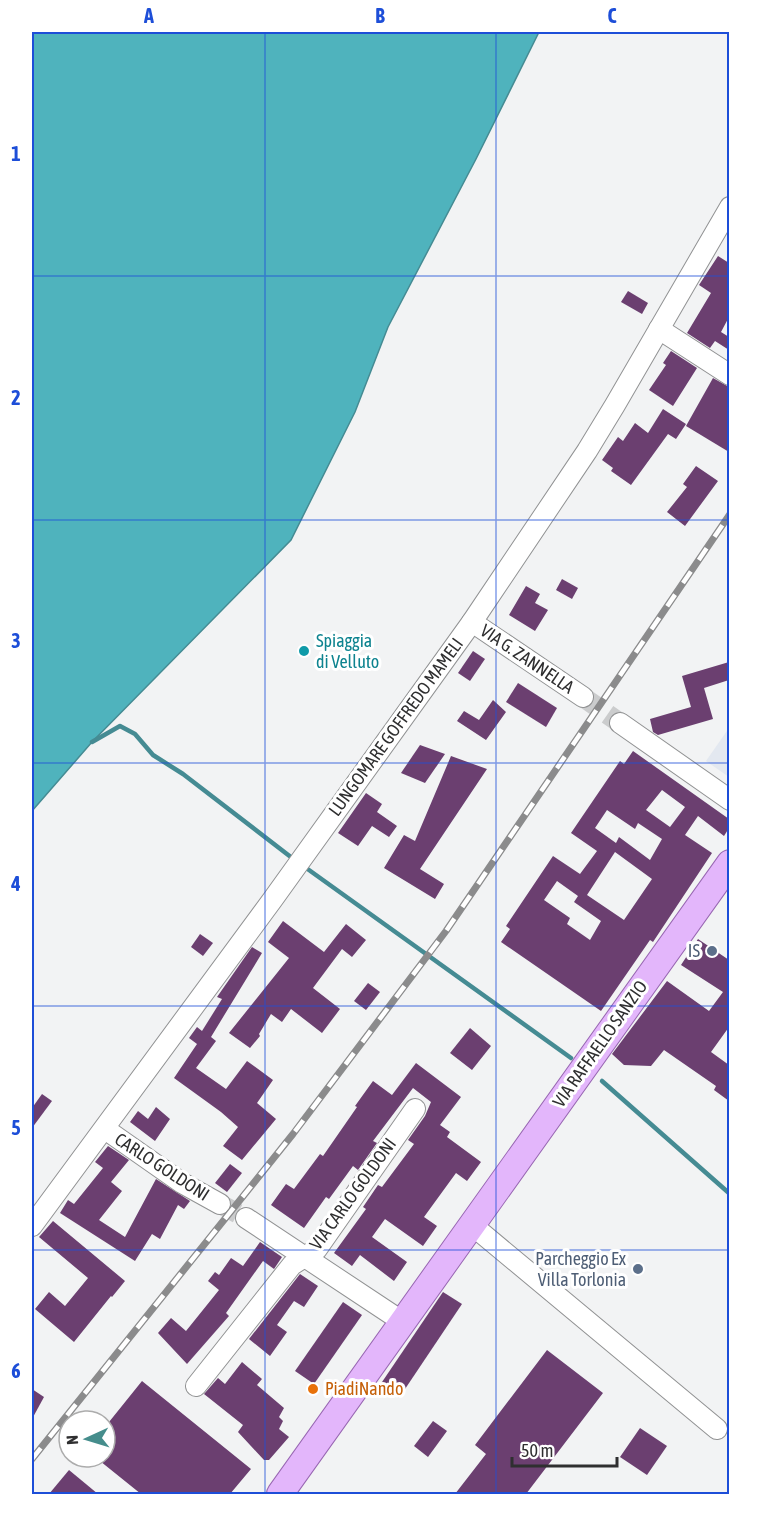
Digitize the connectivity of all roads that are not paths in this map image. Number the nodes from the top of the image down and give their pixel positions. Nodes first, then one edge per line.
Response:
1 (729, 207) edge
2 (659, 329) junction
3 (729, 375) edge
4 (471, 622) junction
5 (583, 697) tunnel mouth
6 (620, 723) tunnel mouth
7 (729, 800) edge
8 (729, 863) edge
9 (415, 1108) dead end
10 (105, 1129) junction
11 (220, 1204) tunnel mouth
12 (246, 1218) tunnel mouth
13 (472, 1225) junction
14 (32, 1226) edge
15 (305, 1257) junction
16 (403, 1322) junction
17 (196, 1386) dead end
18 (717, 1429) dead end
19 (280, 1494) edge

1 - 2 street, LUNGOMARE GOFFREDO MAMELI
2 - 3 street
2 - 4 street, LUNGOMARE GOFFREDO MAMELI
4 - 5 street, VIA G. ZANNELLA
4 - 10 street, LUNGOMARE GOFFREDO MAMELI
6 - 7 street
8 - 13 main road, VIA RAFFAELLO SANZIO
9 - 15 street, VIA CARLO GOLDONI
10 - 11 street, CARLO GOLDONI
10 - 14 street, LUNGOMARE GOFFREDO MAMELI
12 - 15 street
13 - 16 main road, VIA RAFFAELLO SANZIO
13 - 18 street
15 - 16 street
15 - 17 street, VIA CARLO GOLDONI
16 - 19 main road, VIA RAFFAELLO SANZIO

